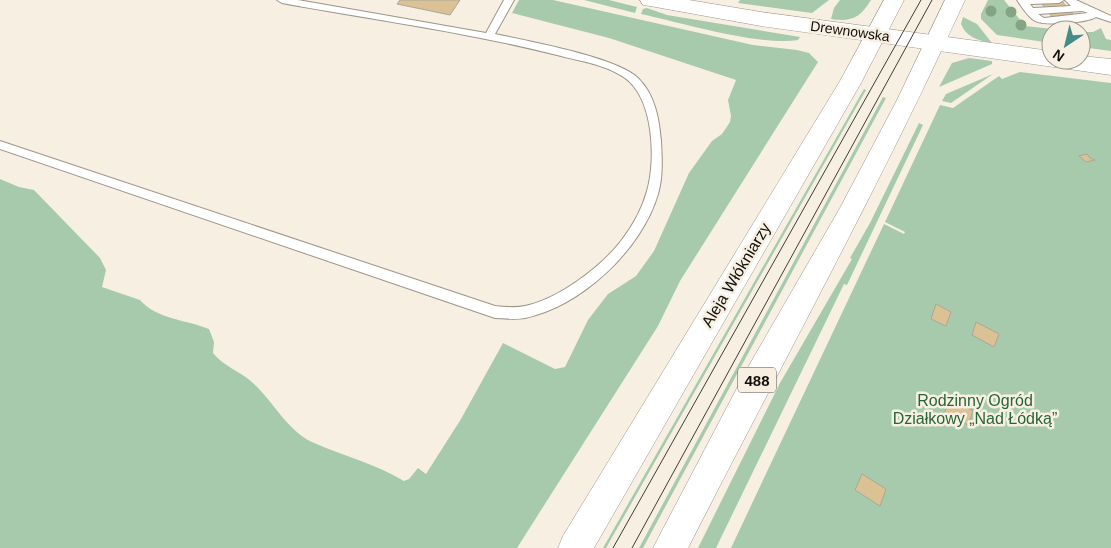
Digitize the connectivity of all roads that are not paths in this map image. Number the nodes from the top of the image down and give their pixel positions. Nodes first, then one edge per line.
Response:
1 (282, 0) edge
2 (509, 0) edge
3 (650, 0) edge
4 (894, 0) edge
5 (955, 0) edge
6 (1059, 0) edge
7 (1070, 0) edge
8 (1023, 1) edge
9 (1083, 8) junction
10 (1031, 11) junction
11 (1095, 13) junction
12 (1111, 19) edge
13 (875, 35) junction
14 (490, 36) junction
15 (935, 43) junction
16 (1041, 59) edge
17 (1091, 65) edge
18 (1111, 68) edge
19 (0, 146) edge
20 (575, 548) edge
21 (670, 548) edge

1 - 14 lane
2 - 14 lane
3 - 13 main road, Drewnowska
4 - 13 main road, Aleja Włókniarzy
5 - 15 main road, 488
6 - 8 lane
7 - 9 lane
8 - 10 lane
9 - 10 lane
9 - 11 lane
10 - 11 lane
11 - 12 lane
13 - 15 main road, Drewnowska
13 - 20 main road, Aleja Włókniarzy
14 - 19 lane
15 - 16 main road, Drewnowska
15 - 21 main road, 488
17 - 18 main road

